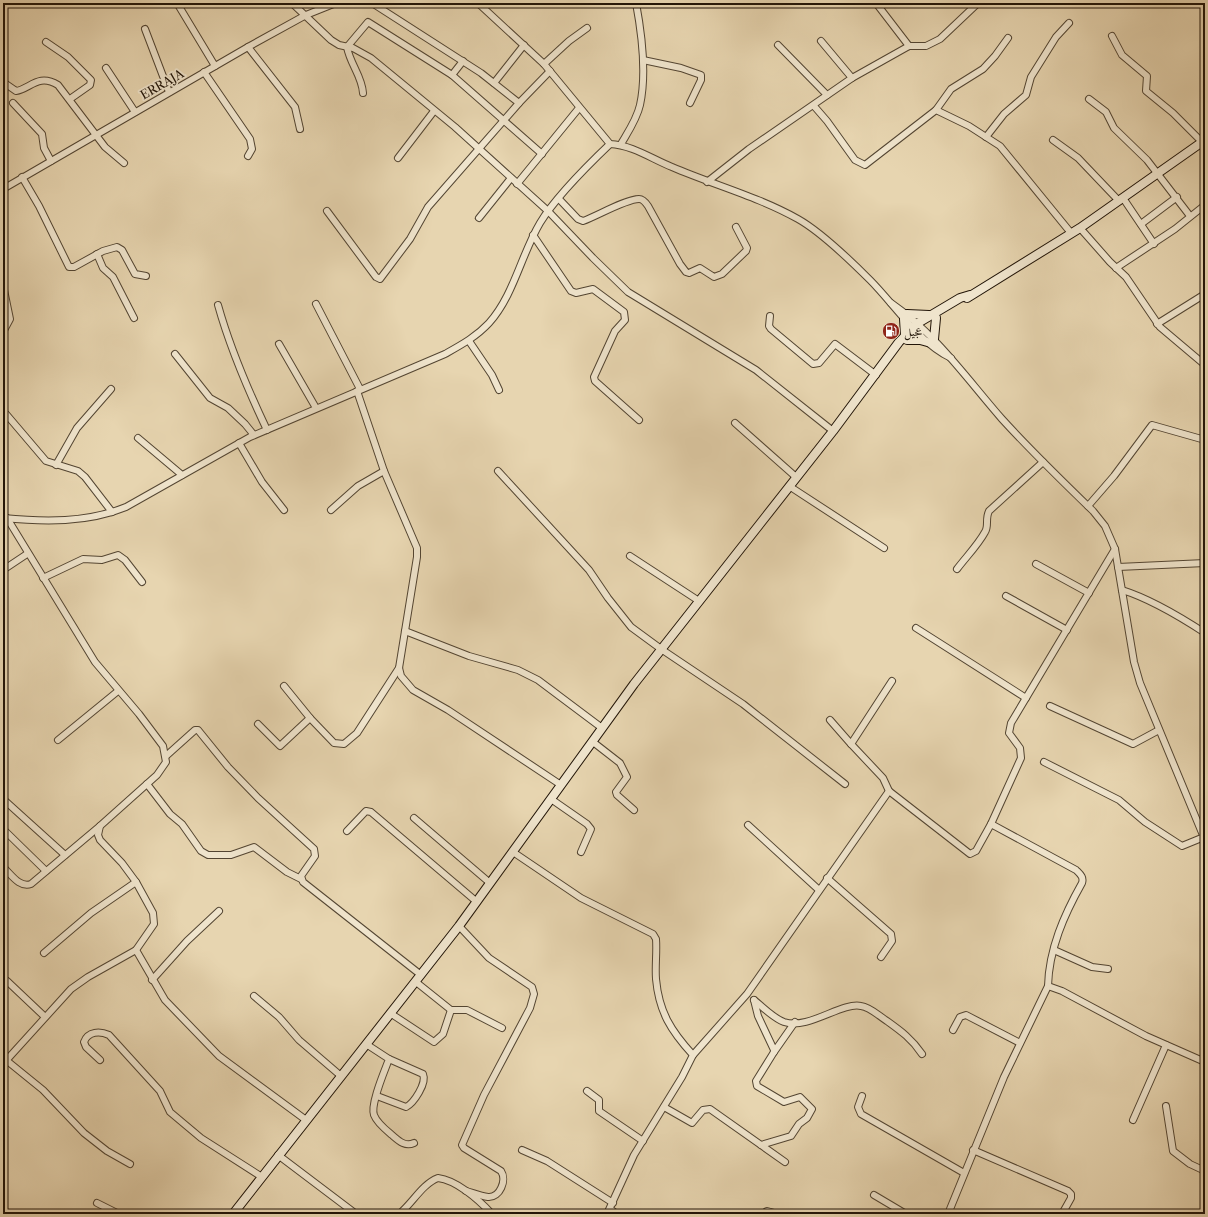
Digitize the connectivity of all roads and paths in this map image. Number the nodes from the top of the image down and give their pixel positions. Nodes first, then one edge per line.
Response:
1 (177, 3) edge
2 (292, 3) edge
3 (336, 3) edge
4 (372, 3) edge
5 (478, 3) edge
6 (636, 3) edge
7 (876, 3) edge
8 (978, 3) edge
9 (306, 15) junction
10 (1069, 23) dead end
11 (587, 28) dead end
12 (146, 29) dead end
13 (1112, 36) dead end
14 (1008, 38) dead end
15 (821, 41) dead end
16 (46, 42) dead end
17 (524, 45) junction
18 (778, 45) dead end
19 (909, 46) junction
20 (248, 47) junction
21 (347, 47) junction
22 (643, 60) junction
23 (463, 61) junction
24 (544, 64) junction
25 (215, 66) junction
26 (106, 68) dead end
27 (550, 71) junction
28 (204, 72) junction
29 (452, 75) junction
30 (852, 78) junction
31 (3, 82) edge
32 (494, 83) junction
33 (169, 92) junction
34 (362, 93) dead end
35 (827, 95) junction
36 (70, 99) junction
37 (1089, 99) dead end
38 (519, 103) junction
39 (690, 103) dead end
40 (13, 104) dead end
41 (814, 106) junction
42 (579, 108) junction
43 (936, 110) junction
44 (434, 111) junction
45 (135, 112) junction
46 (504, 120) junction
47 (300, 129) dead end
48 (96, 135) junction
49 (986, 136) junction
50 (1053, 140) dead end
51 (1204, 141) edge
52 (610, 144) junction
53 (621, 144) junction
54 (478, 149) junction
55 (542, 154) junction
56 (248, 156) dead end
57 (398, 158) dead end
58 (51, 161) junction
59 (124, 163) dead end
60 (1158, 174) junction
61 (22, 178) junction
62 (511, 178) junction
63 (708, 182) junction
64 (517, 184) junction
65 (3, 189) edge
66 (1177, 197) junction
67 (559, 199) junction
68 (1121, 200) junction
69 (1205, 205) edge
70 (548, 211) junction
71 (327, 212) dead end
72 (1190, 216) junction
73 (479, 218) dead end
74 (1141, 224) junction
75 (736, 227) dead end
76 (1080, 228) junction
77 (1071, 233) junction
78 (533, 235) junction
79 (1154, 244) junction
80 (97, 254) junction
81 (1116, 268) junction
82 (146, 276) dead end
83 (3, 285) edge
84 (1205, 294) edge
85 (316, 304) dead end
86 (218, 305) dead end
87 (770, 316) dead end
88 (905, 317) junction
89 (933, 317) junction
90 (134, 318) dead end
91 (1158, 324) junction
92 (917, 327) junction
93 (3, 332) edge
94 (906, 338) junction
95 (469, 341) junction
96 (932, 341) junction
97 (279, 344) dead end
98 (175, 354) dead end
99 (1205, 365) edge
100 (876, 375) junction
101 (111, 389) dead end
102 (359, 390) junction
103 (499, 390) dead end
104 (316, 408) junction
105 (6, 414) dead end
106 (639, 420) dead end
107 (734, 423) dead end
108 (267, 430) junction
109 (833, 431) junction
110 (254, 435) junction
111 (138, 438) dead end
112 (1205, 440) edge
113 (239, 443) junction
114 (1044, 462) junction
115 (56, 465) junction
116 (384, 470) junction
117 (498, 471) dead end
118 (182, 475) junction
119 (796, 477) junction
120 (789, 486) junction
121 (1088, 506) junction
122 (284, 510) dead end
123 (331, 510) dead end
124 (112, 512) junction
125 (5, 518) edge
126 (884, 548) dead end
127 (1115, 549) junction
128 (27, 554) junction
129 (630, 556) dead end
130 (1205, 563) edge
131 (1036, 564) dead end
132 (1118, 567) junction
133 (957, 569) dead end
134 (3, 570) edge
135 (43, 578) junction
136 (142, 582) dead end
137 (1122, 590) junction
138 (1089, 593) junction
139 (1006, 596) dead end
140 (699, 602) junction
141 (916, 628) dead end
142 (1067, 630) junction
143 (405, 631) junction
144 (1205, 633) edge
145 (661, 649) junction
146 (399, 668) junction
147 (892, 681) dead end
148 (284, 686) dead end
149 (118, 691) junction
150 (1026, 698) junction
151 (1050, 706) dead end
152 (310, 718) junction
153 (830, 720) dead end
154 (258, 724) dead end
155 (602, 728) junction
156 (1159, 730) junction
157 (58, 740) dead end
158 (593, 742) junction
159 (851, 744) junction
160 (166, 756) junction
161 (1044, 762) dead end
162 (147, 784) junction
163 (845, 784) dead end
164 (561, 785) junction
165 (889, 791) junction
166 (3, 799) edge
167 (551, 799) junction
168 (634, 810) dead end
169 (414, 818) dead end
170 (1198, 821) junction
171 (991, 824) junction
172 (748, 825) dead end
173 (1205, 825) edge
174 (100, 826) junction
175 (3, 829) edge
176 (348, 831) dead end
177 (1204, 839) edge
178 (513, 852) junction
179 (580, 852) dead end
180 (64, 855) junction
181 (3, 867) edge
182 (46, 871) junction
183 (827, 878) junction
184 (301, 879) junction
185 (136, 882) junction
186 (490, 884) junction
187 (819, 890) junction
188 (477, 902) junction
189 (219, 911) dead end
190 (459, 926) junction
191 (136, 950) junction
192 (1054, 950) junction
193 (44, 953) dead end
194 (882, 956) dead end
195 (1108, 969) dead end
196 (418, 979) junction
197 (152, 980) junction
198 (6, 981) dead end
199 (1048, 986) junction
200 (747, 994) junction
201 (254, 996) dead end
202 (754, 1000) junction
203 (451, 1010) junction
204 (390, 1013) junction
205 (45, 1017) junction
206 (795, 1022) junction
207 (502, 1028) dead end
208 (953, 1030) dead end
209 (1020, 1043) junction
210 (366, 1044) junction
211 (1166, 1045) junction
212 (774, 1052) junction
213 (922, 1054) dead end
214 (693, 1055) junction
215 (389, 1059) junction
216 (100, 1060) dead end
217 (5, 1062) edge
218 (1205, 1062) edge
219 (341, 1076) junction
220 (587, 1091) dead end
221 (377, 1096) junction
222 (862, 1096) dead end
223 (1166, 1106) dead end
224 (664, 1107) junction
225 (306, 1120) junction
226 (1133, 1120) dead end
227 (643, 1141) junction
228 (414, 1144) dead end
229 (761, 1145) junction
230 (522, 1150) dead end
231 (973, 1150) junction
232 (278, 1155) junction
233 (785, 1162) dead end
234 (130, 1164) dead end
235 (1205, 1171) edge
236 (964, 1173) junction
237 (262, 1177) junction
238 (466, 1191) junction
239 (874, 1195) dead end
240 (97, 1203) dead end
241 (613, 1203) junction
242 (609, 1211) edge
243 (234, 1213) edge
244 (491, 1213) dead end
245 (119, 1214) edge
246 (356, 1214) edge
247 (399, 1214) edge
248 (559, 1214) edge
249 (564, 1214) edge
250 (617, 1214) edge
251 (762, 1214) edge
252 (778, 1214) edge
253 (906, 1214) edge
254 (948, 1214) edge
255 (1062, 1214) edge

1 - 25 street
2 - 9 street
3 - 9 street, ERRAJA
4 - 23 street
5 - 17 street
6 - 22 street
7 - 19 street
8 - 19 street
9 - 20 street, ERRAJA
9 - 21 street
10 - 49 street
11 - 24 street
12 - 33 street
13 - 51 street
14 - 43 street
15 - 30 street
16 - 36 street
17 - 24 street
17 - 32 street
18 - 35 street
19 - 30 street
20 - 25 street, ERRAJA
20 - 47 street
21 - 29 street
21 - 34 street
21 - 44 street
22 - 39 street
22 - 53 street
23 - 29 street
23 - 32 street
24 - 27 street
25 - 28 street, ERRAJA
26 - 45 street
27 - 38 street
27 - 42 street
28 - 33 street, ERRAJA
28 - 56 street
29 - 46 street
30 - 35 street
31 - 36 street
32 - 38 street
33 - 45 street, ERRAJA
35 - 41 street
36 - 48 street
37 - 60 street
38 - 46 street
40 - 58 street
41 - 43 street
41 - 63 street
42 - 52 street
42 - 55 street
43 - 49 street
44 - 54 street
44 - 57 street
45 - 48 street, ERRAJA
46 - 54 street
46 - 55 street
48 - 58 street, ERRAJA
48 - 59 street
49 - 77 street
50 - 68 street
51 - 60 main road
52 - 53 street
52 - 67 street
53 - 63 street
54 - 62 street
54 - 71 street
55 - 64 street
58 - 61 street, ERRAJA
60 - 66 street
60 - 68 main road
61 - 65 street, ERRAJA
61 - 80 street
62 - 64 street
62 - 73 street
63 - 88 street
64 - 70 street
66 - 72 street
66 - 74 street
67 - 70 street
67 - 75 street
68 - 74 street
68 - 76 main road
69 - 72 street
70 - 78 street
70 - 109 street
72 - 79 street
74 - 79 street
76 - 77 main road
76 - 81 street
77 - 89 main road
78 - 95 street
78 - 106 street
79 - 81 street
80 - 82 street
80 - 90 street
81 - 91 street
83 - 93 street
84 - 91 street
85 - 102 street
86 - 108 street
87 - 100 street
88 - 89 main road
88 - 92 street
88 - 94 main road
89 - 92 main road
89 - 96 main road
91 - 99 street
92 - 94 main road
92 - 96 street
94 - 96 main road
94 - 100 main road
95 - 102 street
95 - 103 street
96 - 114 street
97 - 104 street
98 - 110 street
100 - 109 main road
101 - 115 street
102 - 104 street
102 - 116 street
104 - 108 street
105 - 115 street
107 - 119 street
108 - 110 street
109 - 119 main road
110 - 113 street
111 - 118 street
112 - 121 street
113 - 118 street
113 - 122 street
114 - 121 street
114 - 133 street
115 - 124 street
116 - 123 street
116 - 143 street
117 - 145 street
118 - 124 street
119 - 120 main road
120 - 126 street
120 - 140 main road
121 - 127 street
124 - 125 street
125 - 128 street
127 - 132 street
127 - 138 street
128 - 134 street
128 - 135 street
129 - 140 street
130 - 132 street
131 - 138 street
132 - 137 street
135 - 136 street
135 - 149 street
137 - 144 street
137 - 156 street
138 - 142 street
139 - 142 street
140 - 145 main road
141 - 150 street
142 - 150 street
143 - 146 street
143 - 155 street
145 - 155 main road
145 - 163 street
146 - 152 street
146 - 164 street
147 - 159 street
148 - 152 street
149 - 157 street
149 - 160 street
150 - 171 street
151 - 156 street
152 - 154 street
153 - 159 street
155 - 158 main road
156 - 170 street
158 - 164 main road
158 - 168 street
159 - 165 street
160 - 162 street
160 - 184 street
161 - 177 street
162 - 174 street
162 - 184 street
164 - 167 main road
165 - 171 street
165 - 183 street
166 - 180 street
167 - 178 main road
167 - 179 street
169 - 186 street
170 - 173 street
170 - 177 street
171 - 192 street
172 - 187 street
174 - 180 street
174 - 185 street
175 - 182 street
176 - 188 street
178 - 186 main road
178 - 214 street
180 - 182 street
181 - 182 street
183 - 187 street
183 - 194 street
184 - 196 street
185 - 191 street
185 - 193 street
186 - 188 main road
187 - 200 street
188 - 190 main road
189 - 197 street
190 - 196 main road
190 - 238 street
191 - 197 street
191 - 205 street
192 - 195 street
192 - 199 street
196 - 203 street
196 - 204 main road
197 - 225 street
198 - 205 street
199 - 209 street
199 - 211 street
200 - 202 street
200 - 214 street
201 - 219 street
202 - 206 street
202 - 212 street
203 - 204 street
203 - 207 street
204 - 210 main road
205 - 217 street
206 - 212 street
206 - 213 street
208 - 209 street
209 - 231 street
210 - 215 street
210 - 219 main road
211 - 218 street
211 - 226 street
212 - 229 street
214 - 224 street
215 - 221 street
215 - 221 street
216 - 237 street
217 - 234 street
219 - 225 main road
220 - 227 street
221 - 228 street
222 - 236 street
223 - 235 street
224 - 227 street
224 - 229 street
225 - 232 main road
227 - 241 street
229 - 233 street
230 - 241 street
231 - 236 street
231 - 255 street
232 - 237 main road
232 - 246 street
236 - 254 street
237 - 243 main road
238 - 244 street
238 - 247 street
239 - 253 street
240 - 245 street
241 - 242 street
242 - 250 street
248 - 249 street
251 - 252 street

